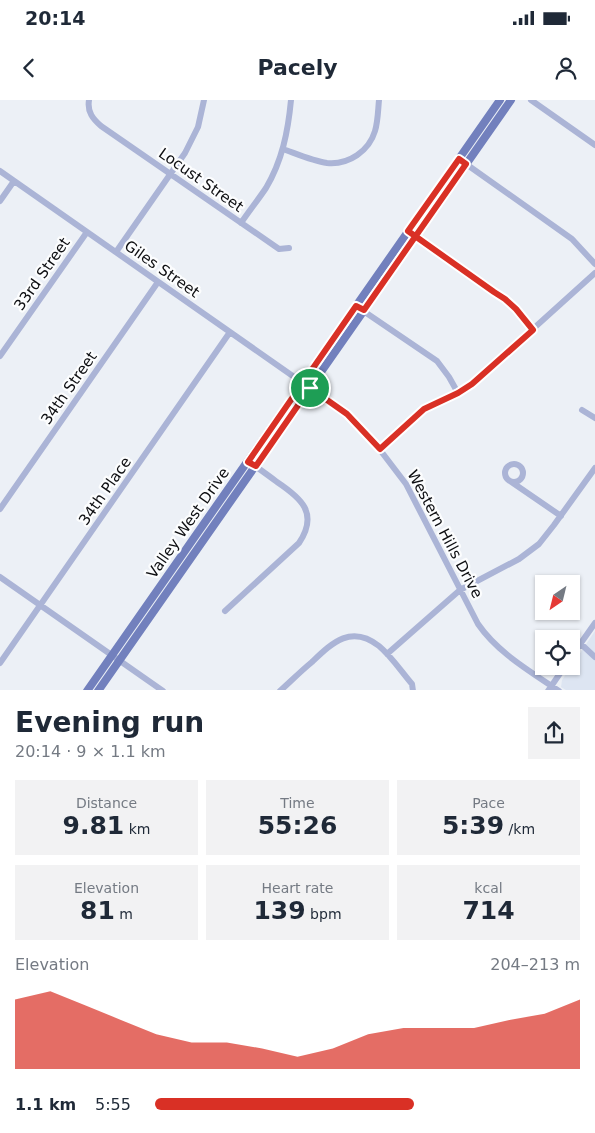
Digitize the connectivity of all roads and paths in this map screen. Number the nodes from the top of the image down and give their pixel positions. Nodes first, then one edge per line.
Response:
1 (89, 100) edge
2 (204, 100) edge
3 (291, 100) edge
4 (379, 100) edge
5 (500, 100) edge
6 (511, 100) edge
7 (532, 100) edge
8 (595, 145) edge
9 (283, 149) junction
10 (463, 161) junction
11 (0, 171) edge
12 (170, 174) junction
13 (14, 181) junction
14 (0, 201) edge
15 (241, 223) junction
16 (408, 231) junction
17 (87, 232) junction
18 (415, 236) junction
19 (289, 248) dead end
20 (116, 252) junction
21 (595, 264) edge
22 (595, 273) edge
23 (158, 282) junction
24 (356, 306) junction
25 (364, 310) junction
26 (533, 330) junction
27 (230, 332) junction
28 (0, 356) edge
29 (302, 383) junction
30 (310, 388) junction
31 (458, 393) junction
32 (582, 410) dead end
33 (595, 418) edge
34 (380, 449) junction
35 (248, 462) junction
36 (256, 466) junction
37 (595, 468) edge
38 (510, 481) dead end
39 (0, 509) edge
40 (561, 516) junction
41 (0, 576) edge
42 (460, 590) junction
43 (41, 605) junction
44 (225, 611) dead end
45 (595, 623) edge
46 (581, 644) joint
47 (387, 654) junction
48 (112, 655) junction
49 (595, 658) edge
50 (120, 660) junction
51 (0, 663) edge
52 (559, 675) edge
53 (550, 688) edge
54 (87, 690) edge
55 (98, 690) edge
56 (164, 690) edge
57 (280, 690) edge
58 (413, 690) edge
59 (559, 690) edge

1 - 12 street, Locust Street
2 - 12 street
3 - 9 street
4 - 9 street
5 - 10 main road, Valley West Drive
6 - 10 main road, Valley West Drive
7 - 8 street
9 - 15 street
10 - 16 main road, Valley West Drive
10 - 18 main road, Valley West Drive
10 - 21 street
11 - 13 street, Giles Street
12 - 15 street, Locust Street
12 - 20 street
13 - 14 street
13 - 17 street, Giles Street
15 - 19 street, Locust Street
16 - 18 street
16 - 24 main road, Valley West Drive
17 - 20 street, Giles Street
17 - 28 street, 33rd Street
18 - 25 main road, Valley West Drive
18 - 26 street
20 - 23 street, Giles Street
22 - 26 street
23 - 27 street, Giles Street
23 - 39 street, 34th Street
24 - 25 street
24 - 29 main road, Valley West Drive
25 - 30 main road, Valley West Drive
25 - 31 street
26 - 31 street
27 - 29 street, Giles Street
27 - 43 street, 34th Place
29 - 30 street, Giles Street
29 - 35 main road, Valley West Drive
30 - 34 street, Western Hills Drive
30 - 36 main road, Valley West Drive
31 - 34 street
32 - 33 street
34 - 42 street, Western Hills Drive
35 - 36 street
35 - 48 main road, Valley West Drive
36 - 44 street
36 - 50 main road, Valley West Drive
37 - 40 street
38 - 40 street
40 - 42 street
41 - 43 street
42 - 47 street
42 - 53 street, Western Hills Drive
43 - 48 street
43 - 51 street, 34th Place
45 - 46 street
46 - 49 street
47 - 57 street
47 - 58 street
48 - 50 street
48 - 54 main road, Valley West Drive
50 - 55 main road, Valley West Drive
50 - 56 street
52 - 53 street
53 - 59 street, Western Hills Drive

